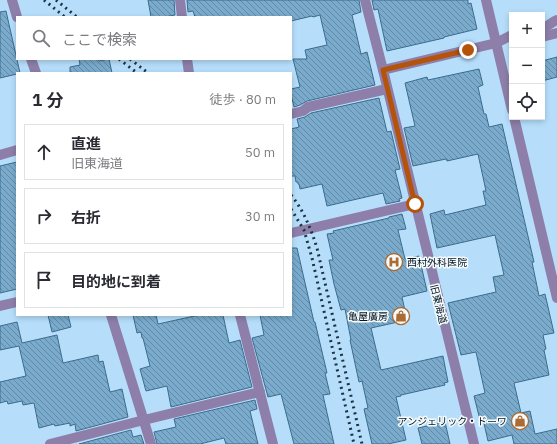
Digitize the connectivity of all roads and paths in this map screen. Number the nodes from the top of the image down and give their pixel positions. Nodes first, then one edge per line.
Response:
1 (12, 0) edge
2 (180, 0) edge
3 (365, 0) edge
4 (486, 0) edge
5 (17, 16) edge
6 (182, 16) edge
7 (557, 20) edge
8 (545, 27) edge
9 (557, 33) edge
10 (509, 36) edge
11 (545, 36) edge
12 (496, 43) junction
13 (509, 44) edge
14 (31, 60) edge
15 (187, 60) edge
16 (383, 70) junction
17 (36, 72) edge
18 (189, 72) edge
19 (387, 89) junction
20 (509, 97) edge
21 (292, 114) edge
22 (515, 120) edge
23 (16, 150) edge
24 (0, 155) edge
25 (415, 204) junction
26 (292, 233) edge
27 (557, 298) edge
28 (16, 302) edge
29 (0, 306) edge
30 (111, 316) edge
31 (240, 316) edge
32 (260, 392) junction
33 (144, 420) junction
34 (50, 444) edge
35 (151, 444) edge
36 (273, 444) edge
37 (474, 444) edge

1 - 5 street
2 - 6 street
3 - 16 street, 旧東海道
4 - 12 street
7 - 8 street
9 - 11 street
10 - 12 street
12 - 13 street
12 - 16 street
12 - 20 street
14 - 17 street
15 - 18 street
16 - 19 street, 旧東海道
19 - 21 street
19 - 25 street, 旧東海道
22 - 27 street
23 - 24 street
25 - 26 street
25 - 37 street, 旧東海道
28 - 29 street
30 - 33 street
31 - 32 street
32 - 33 street
32 - 36 street
33 - 34 street
33 - 35 street

